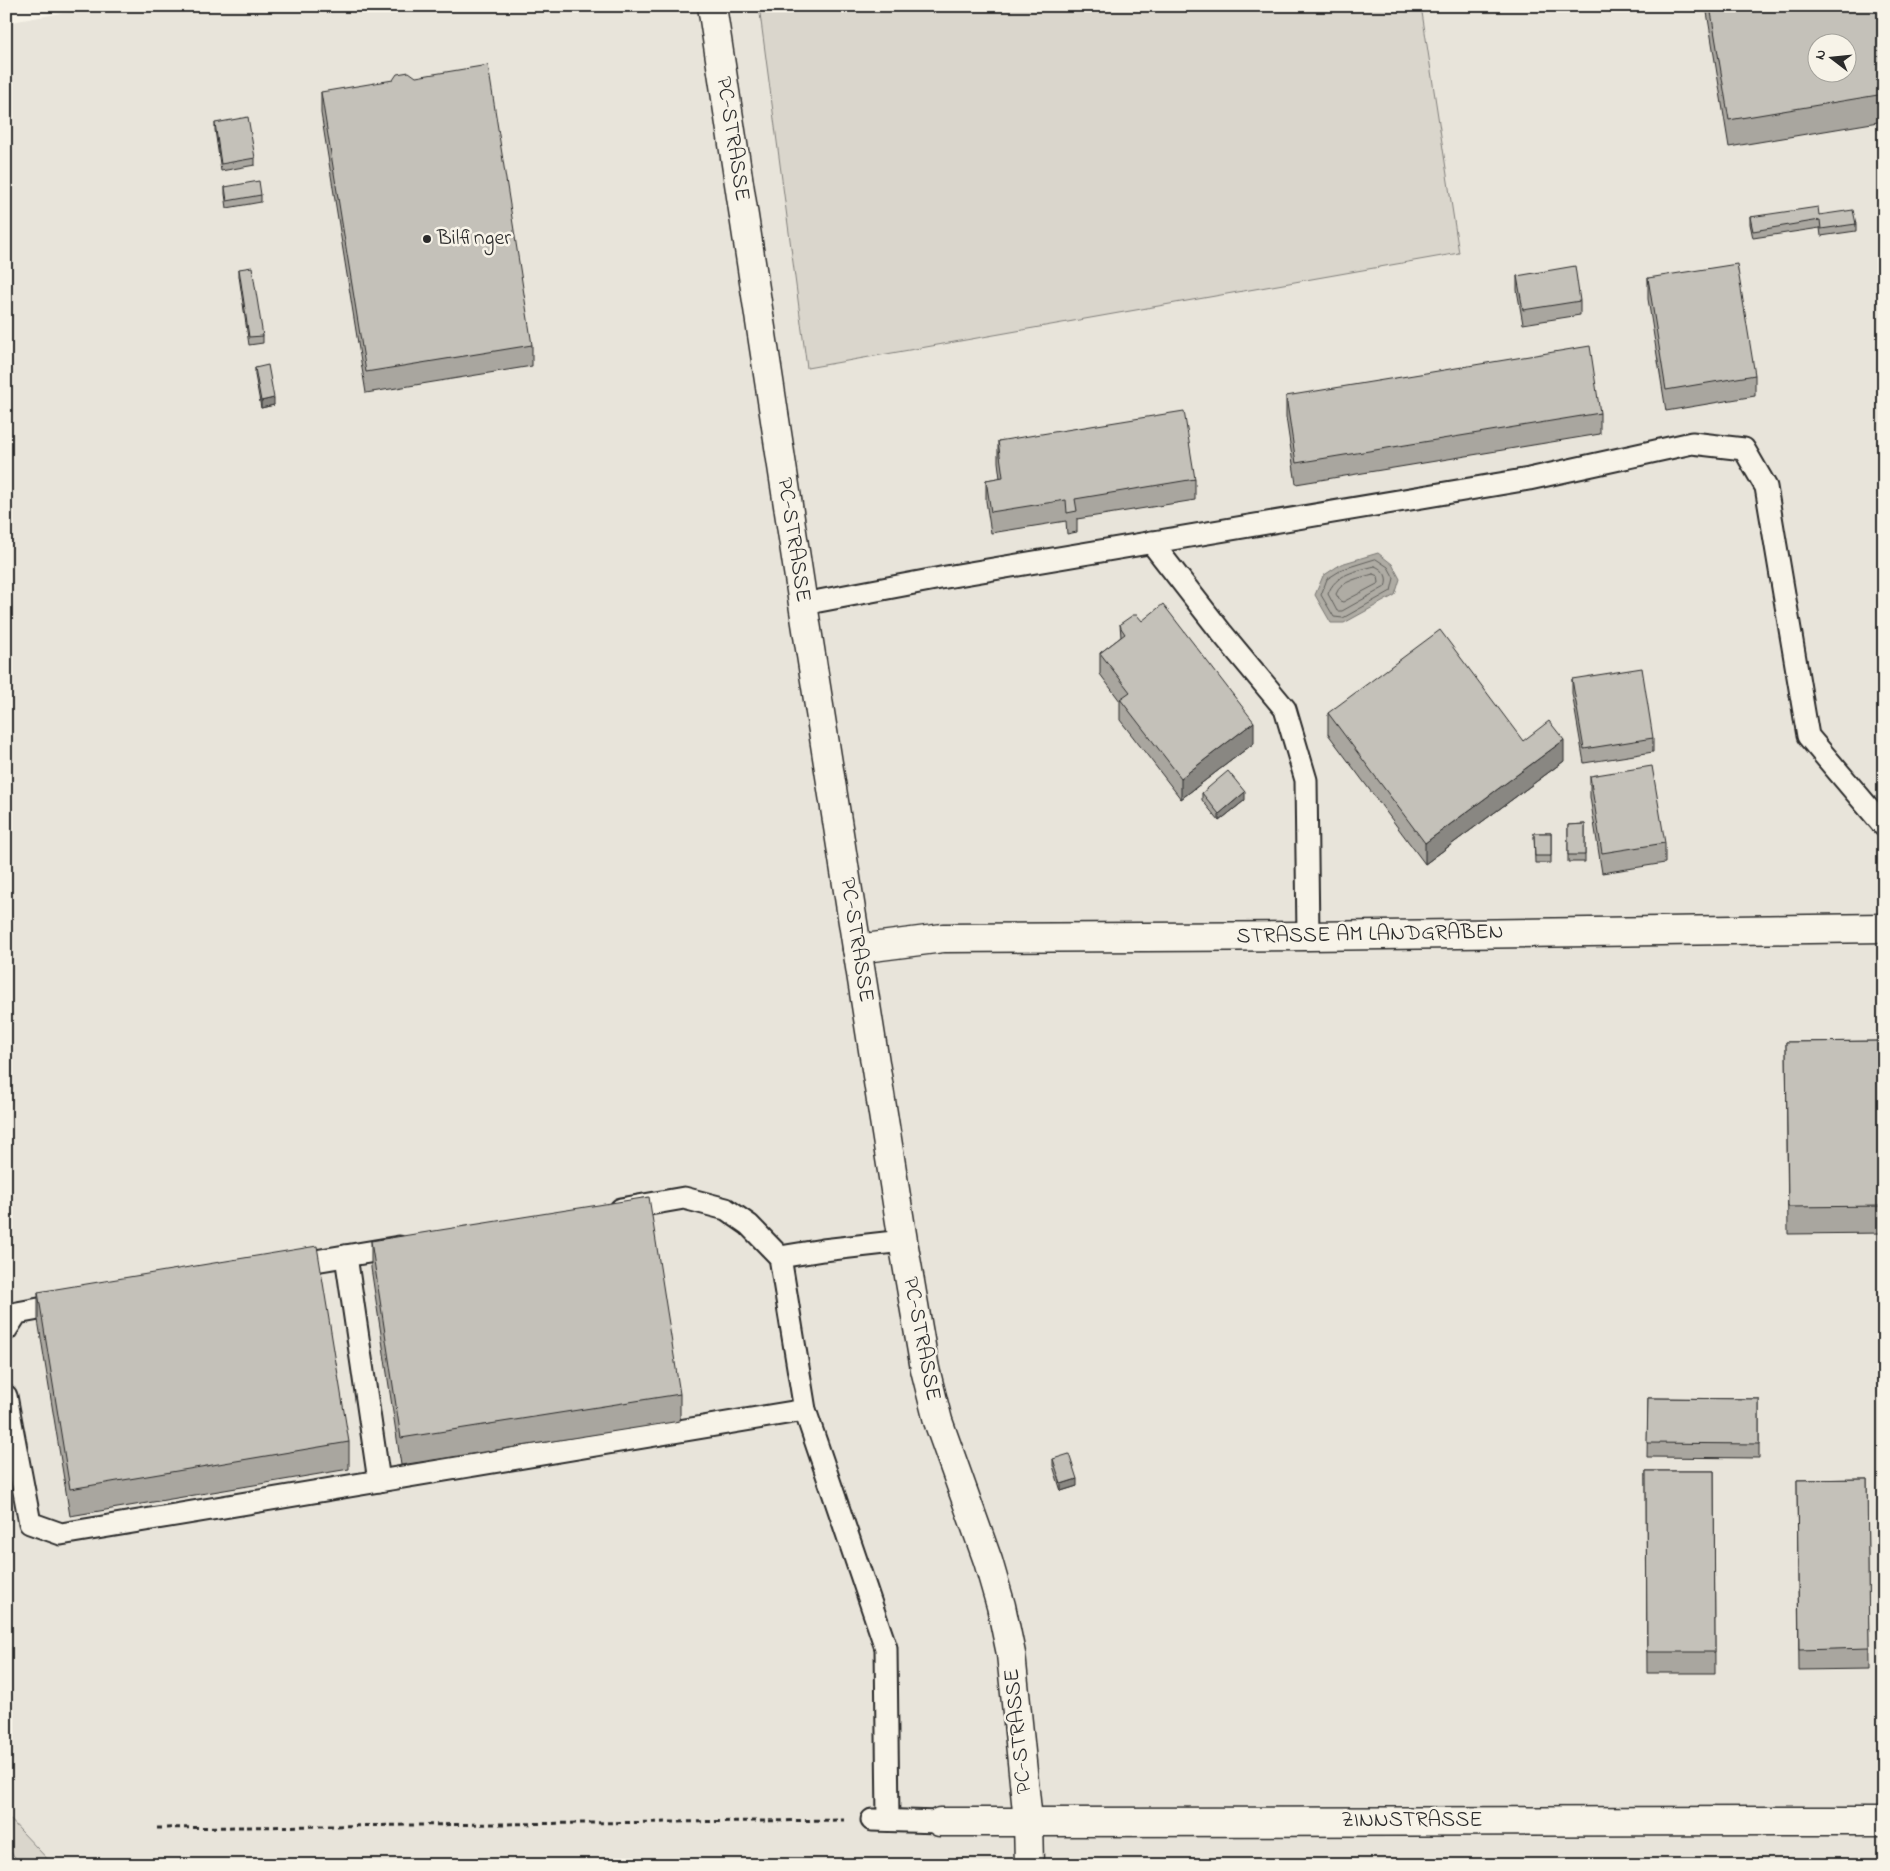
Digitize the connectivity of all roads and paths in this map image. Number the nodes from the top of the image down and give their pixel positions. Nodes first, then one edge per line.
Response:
1 (712, 6) edge
2 (1151, 542) junction
3 (803, 604) junction
4 (1884, 826) edge
5 (1884, 928) edge
6 (1308, 936) junction
7 (857, 949) junction
8 (598, 1213) edge
9 (903, 1241) junction
10 (414, 1244) edge
11 (346, 1256) junction
12 (780, 1257) junction
13 (269, 1269) edge
14 (85, 1301) edge
15 (6, 1330) edge
16 (6, 1396) edge
17 (805, 1410) junction
18 (379, 1481) junction
19 (880, 1820) junction
20 (1028, 1821) junction
21 (1884, 1821) edge
22 (940, 1822) joint
23 (157, 1828) dead end
24 (1029, 1865) edge

1 - 3 street, PC-STRASSE
2 - 3 lane
2 - 4 lane
2 - 6 lane
3 - 7 street, PC-STRASSE
5 - 6 street, STRASSE AM LANDGRABEN
6 - 7 street, STRASSE AM LANDGRABEN
7 - 9 street, PC-STRASSE
8 - 12 lane
9 - 12 lane
9 - 20 street, PC-STRASSE
10 - 11 lane
11 - 13 lane
11 - 18 lane
12 - 17 lane
14 - 15 lane
16 - 18 lane
17 - 18 lane
17 - 19 lane
19 - 22 lane
19 - 23 path
20 - 21 street, ZINNSTRASSE
20 - 22 street, ZINNSTRASSE
20 - 24 street, PC-STRASSE

